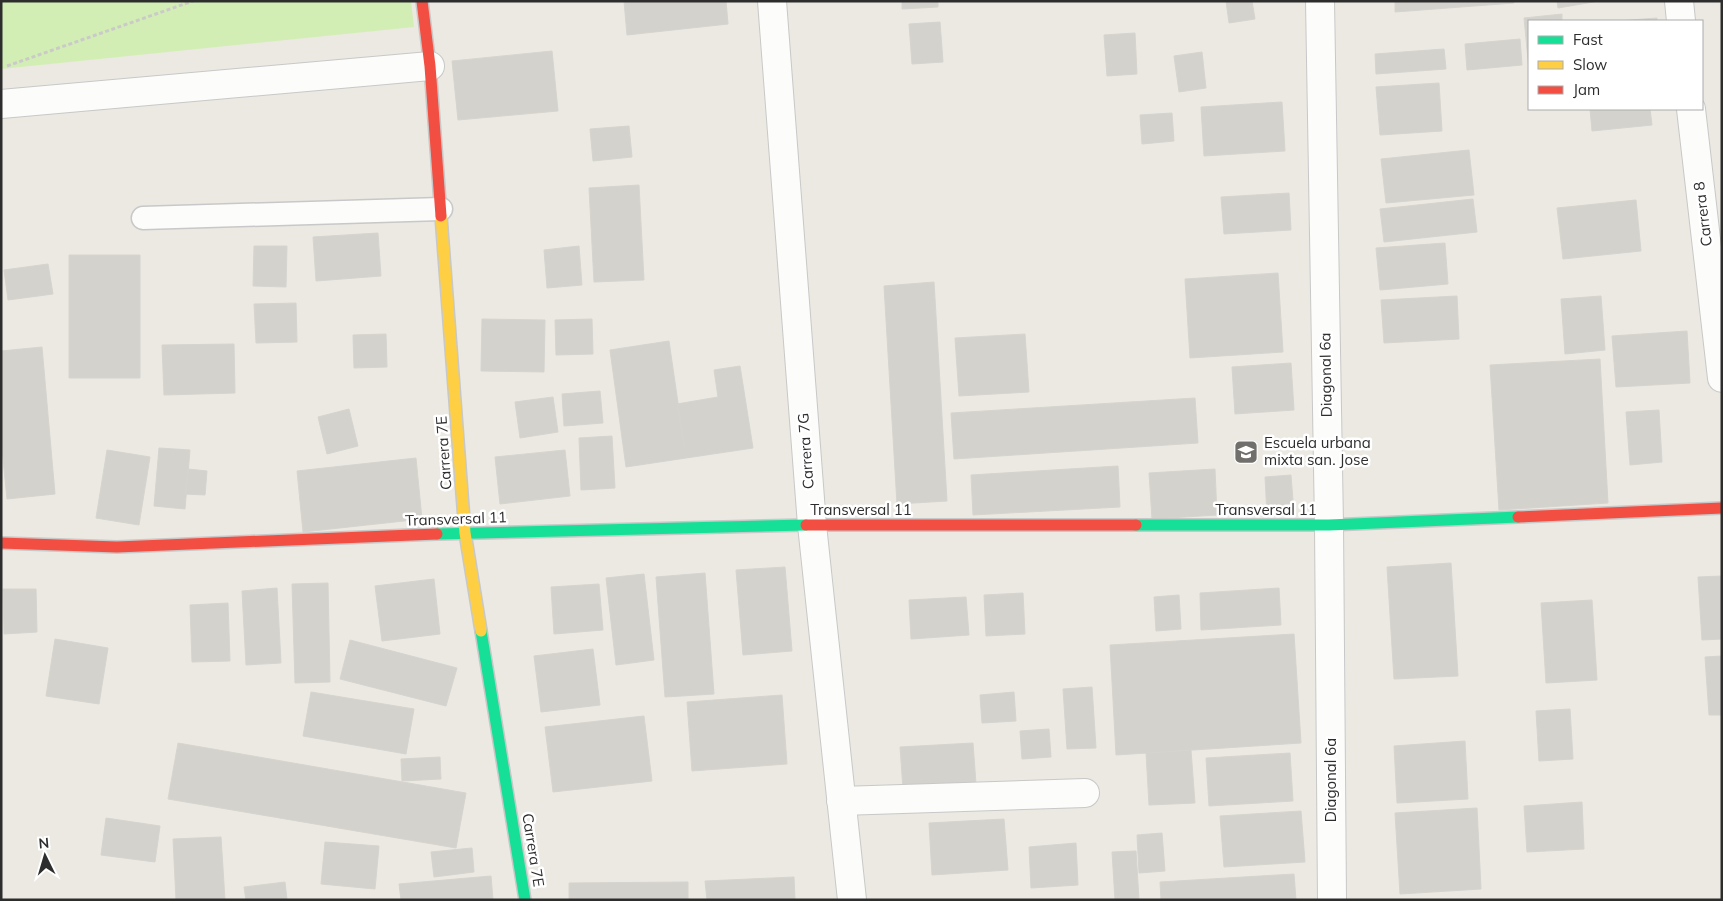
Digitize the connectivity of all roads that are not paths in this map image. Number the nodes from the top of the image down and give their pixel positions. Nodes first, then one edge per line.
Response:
1 (422, 1) edge
2 (772, 1) edge
3 (1320, 1) edge
4 (1679, 1) edge
5 (1681, 20) edge
6 (430, 66) junction
7 (1, 104) edge
8 (1691, 110) edge
9 (441, 209) junction
10 (143, 218) dead end
11 (1722, 378) edge
12 (1722, 508) edge
13 (812, 525) junction
14 (1329, 525) junction
15 (465, 533) junction
16 (1, 543) edge
17 (1085, 793) dead end
18 (841, 801) junction
19 (525, 900) edge
20 (852, 900) edge
21 (1332, 900) edge

1 - 6 street, Carrera 7E
2 - 13 street, Carrera 7G
3 - 14 street, Diagonal 6a
4 - 5 street
6 - 7 street
6 - 9 street, Carrera 7E
8 - 11 street, Carrera 8
9 - 10 lane
9 - 15 street, Carrera 7E
12 - 14 street, Transversal 11
13 - 14 street, Transversal 11
13 - 15 street, Transversal 11
13 - 18 street, Carrera 7G
14 - 21 street, Diagonal 6a
15 - 16 street, Transversal 11
15 - 19 street, Carrera 7E
17 - 18 street
18 - 20 street, Carrera 7G

